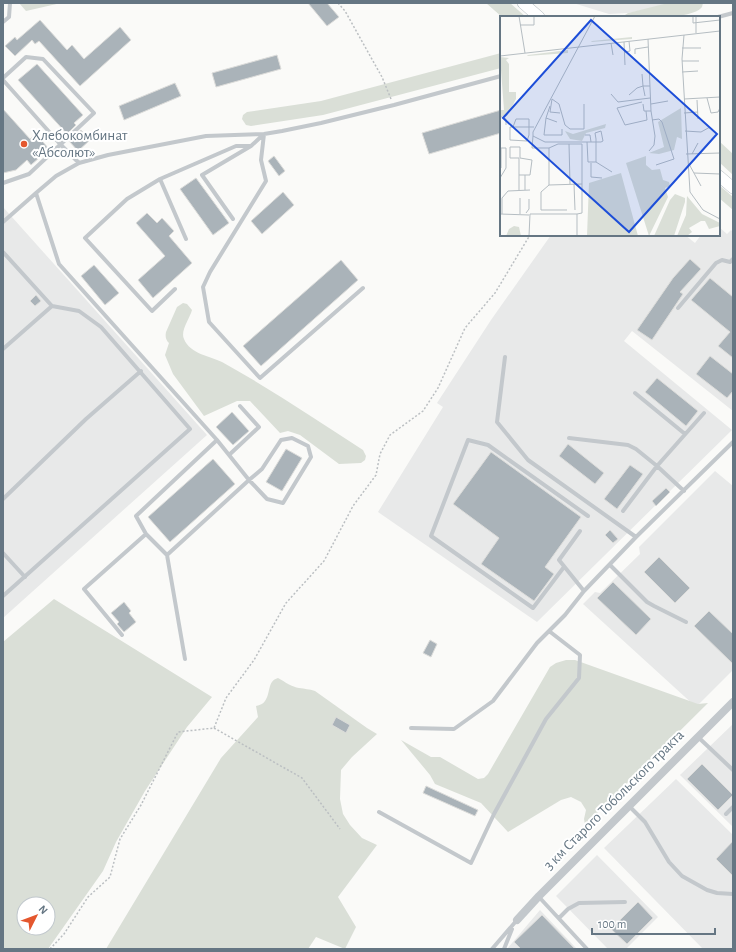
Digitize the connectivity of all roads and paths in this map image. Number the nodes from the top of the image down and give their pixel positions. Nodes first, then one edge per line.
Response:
1 (10, 3) edge
2 (338, 3) edge
3 (523, 3) edge
4 (733, 13) edge
5 (538, 16) edge
6 (720, 16) edge
7 (3, 22) edge
8 (500, 76) edge
9 (3, 79) edge
10 (394, 105) junction
11 (264, 134) junction
12 (60, 144) junction
13 (251, 146) junction
14 (79, 163) junction
15 (720, 177) edge
16 (160, 179) junction
17 (3, 183) edge
18 (733, 188) edge
19 (36, 193) junction
20 (233, 219) dead end
21 (3, 222) edge
22 (529, 236) edge
23 (186, 239) dead end
24 (3, 252) edge
25 (732, 262) edge
26 (363, 288) dead end
27 (175, 289) dead end
28 (52, 306) junction
29 (678, 308) dead end
30 (3, 349) edge
31 (505, 357) dead end
32 (141, 372) junction
33 (635, 393) dead end
34 (240, 406) dead end
35 (704, 413) dead end
36 (685, 434) junction
37 (569, 438) dead end
38 (217, 440) junction
39 (733, 442) edge
40 (229, 455) junction
41 (657, 466) junction
42 (249, 480) junction
43 (684, 491) junction
44 (3, 499) edge
45 (623, 511) dead end
46 (588, 516) dead end
47 (580, 531) dead end
48 (146, 534) junction
49 (636, 537) junction
50 (3, 554) edge
51 (167, 555) junction
52 (610, 565) junction
53 (564, 567) junction
54 (25, 576) junction
55 (584, 592) junction
56 (3, 596) edge
57 (686, 622) dead end
58 (550, 630) junction
59 (122, 635) dead end
60 (184, 659) dead end
61 (733, 702) edge
62 (214, 728) junction
63 (411, 728) dead end
64 (698, 736) junction
65 (733, 770) edge
66 (629, 805) junction
67 (733, 807) edge
68 (379, 812) dead end
69 (726, 814) dead end
70 (340, 829) dead end
71 (733, 894) edge
72 (539, 896) junction
73 (625, 902) dead end
74 (559, 918) junction
75 (517, 920) junction
76 (50, 949) edge
77 (492, 949) edge
78 (504, 949) edge
79 (587, 949) edge

1 - 7 lane
2 - 10 path
3 - 5 street
4 - 6 lane
8 - 10 lane
9 - 12 lane
9 - 12 lane
10 - 11 lane
11 - 13 lane
11 - 14 lane
11 - 26 lane
12 - 14 lane
12 - 17 lane
13 - 16 lane
13 - 20 lane
14 - 19 lane
15 - 18 street
16 - 23 lane
16 - 27 lane
19 - 21 lane
19 - 38 lane
22 - 62 path
24 - 28 lane
25 - 29 lane
28 - 30 lane
28 - 32 lane
31 - 49 lane
32 - 44 lane
32 - 54 lane
33 - 36 lane
34 - 40 lane
35 - 36 lane
36 - 41 lane
37 - 41 lane
38 - 40 lane
38 - 48 lane
39 - 43 lane
40 - 42 lane
41 - 43 lane
41 - 45 lane
42 - 42 lane
42 - 51 lane
43 - 49 lane
46 - 53 lane
47 - 53 lane
48 - 51 lane
48 - 59 lane
49 - 52 lane
50 - 54 lane
51 - 60 lane
52 - 55 lane
52 - 57 lane
53 - 55 lane
54 - 56 lane
55 - 58 lane
58 - 63 lane
58 - 68 lane
61 - 64 street, 3 км Старого Тобольского тракта
62 - 70 path
62 - 76 path
64 - 65 lane
64 - 66 street, 3 км Старого Тобольского тракта
66 - 71 lane
66 - 72 street, 3 км Старого Тобольского тракта
67 - 69 lane
72 - 74 lane
72 - 75 street, 3 км Старого Тобольского тракта
73 - 74 lane
74 - 79 lane
75 - 77 lane
75 - 78 lane

